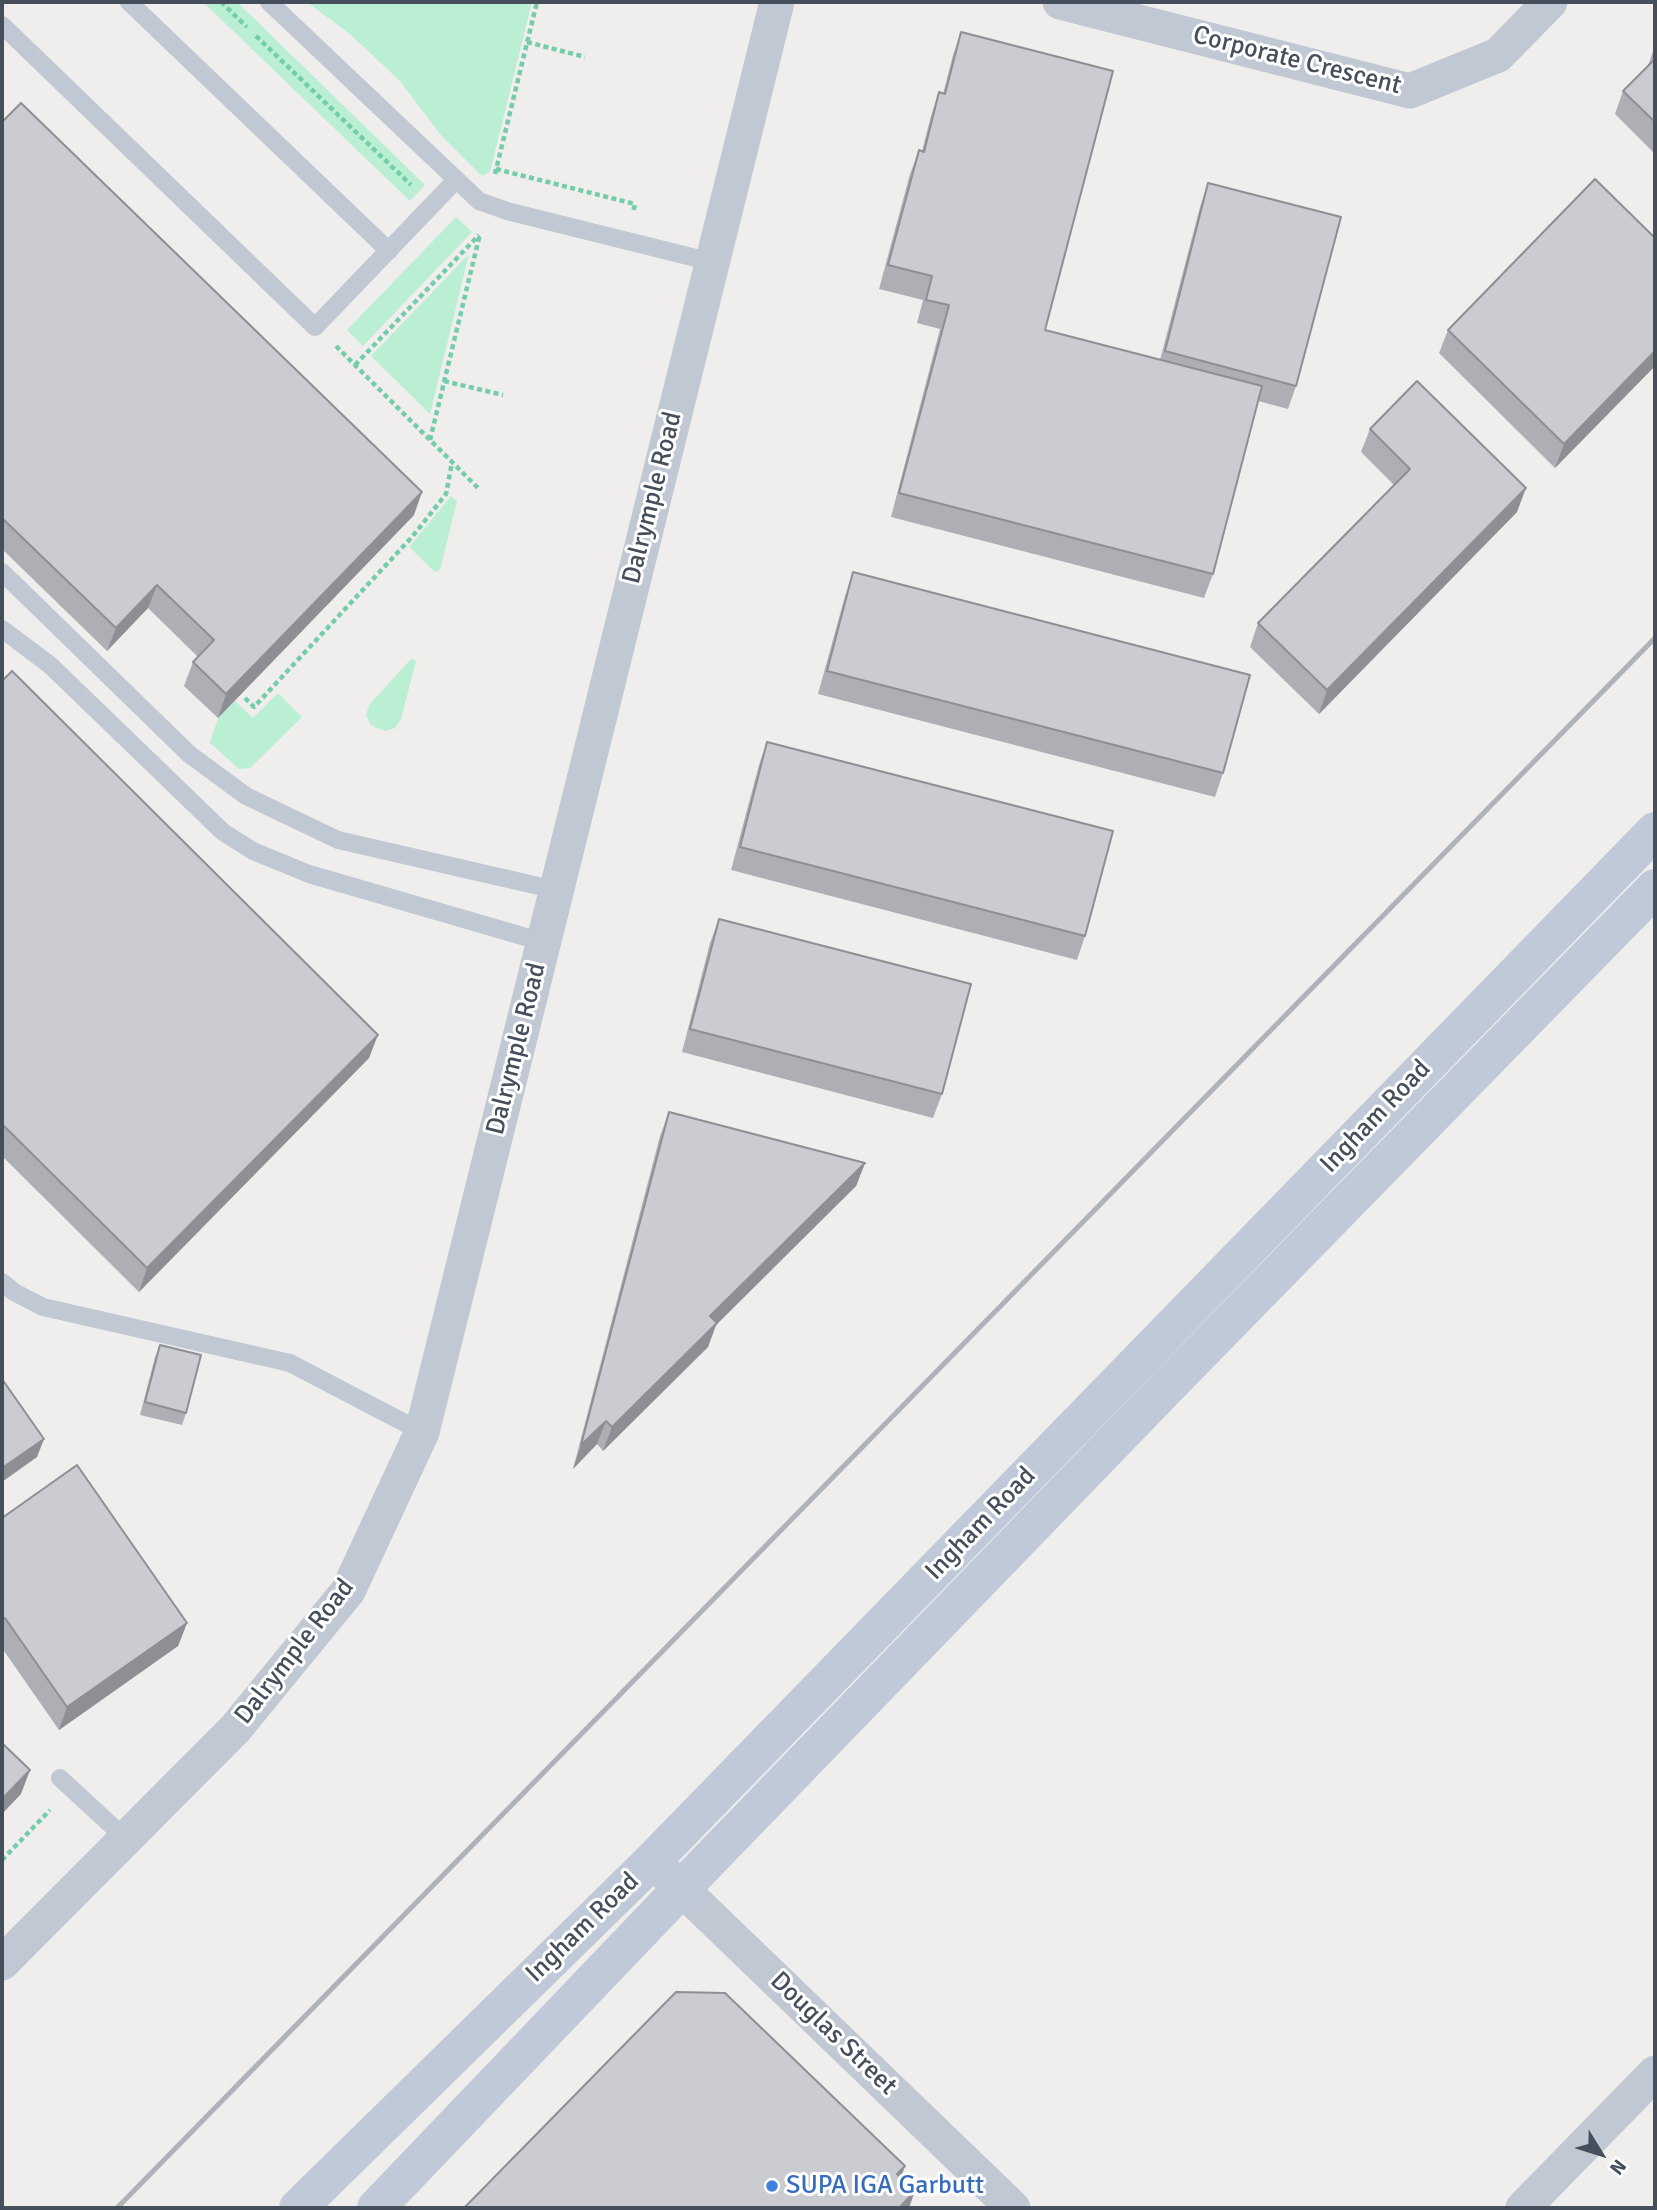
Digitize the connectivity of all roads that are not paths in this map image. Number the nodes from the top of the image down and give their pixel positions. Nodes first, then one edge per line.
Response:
1 (129, 2) edge
2 (269, 2) edge
3 (777, 2) edge
4 (1060, 2) edge
5 (1550, 2) edge
6 (2, 25) edge
7 (455, 181) junction
8 (388, 251) junction
9 (712, 262) junction
10 (2, 572) edge
11 (2, 629) edge
12 (1655, 831) edge
13 (1655, 888) edge
14 (556, 890) junction
15 (543, 942) junction
16 (2, 1282) edge
17 (422, 1432) junction
18 (65, 1783) road end
19 (125, 1838) junction
20 (652, 1861) junction
21 (683, 1887) junction
22 (2, 1963) edge
23 (1655, 2073) edge
24 (298, 2208) edge
25 (376, 2208) edge
26 (1013, 2208) edge
27 (1523, 2208) edge

1 - 8 lane
2 - 7 lane
3 - 9 street, Dalrymple Road
4 - 5 street, Corporate Crescent
6 - 8 lane
7 - 8 lane
7 - 9 lane
9 - 14 street, Dalrymple Road
10 - 14 lane
11 - 15 lane
12 - 20 main road, Ingham Road
13 - 21 main road, Ingham Road
14 - 15 street, Dalrymple Road
15 - 17 street, Dalrymple Road
16 - 17 lane
17 - 19 street, Dalrymple Road
18 - 19 lane
19 - 22 street, Dalrymple Road
20 - 21 street, Douglas Street
20 - 24 main road, Ingham Road
21 - 25 main road, Ingham Road
21 - 26 street, Douglas Street
23 - 27 street

